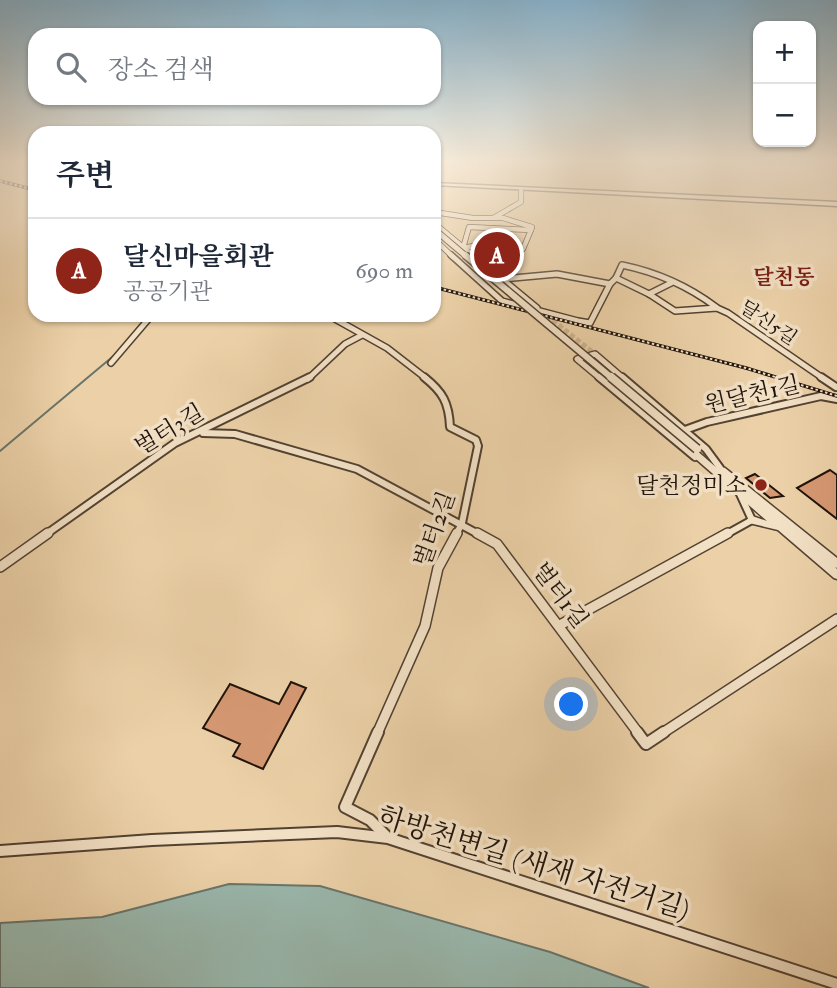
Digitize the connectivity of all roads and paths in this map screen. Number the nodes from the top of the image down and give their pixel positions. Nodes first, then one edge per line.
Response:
1 (514, 206) edge
2 (441, 212) edge
3 (496, 216) junction
4 (490, 226) junction
5 (441, 229) edge
6 (531, 230) junction
7 (441, 244) edge
8 (441, 244) edge
9 (463, 248) junction
10 (616, 278) junction
11 (502, 279) junction
12 (671, 283) junction
13 (610, 284) junction
14 (649, 294) junction
15 (717, 308) junction
16 (541, 311) junction
17 (146, 322) edge
18 (340, 322) edge
19 (362, 335) junction
20 (111, 363) dead end
21 (837, 387) edge
22 (829, 396) junction
23 (837, 399) edge
24 (685, 430) junction
25 (202, 433) junction
26 (695, 450) junction
27 (707, 464) junction
28 (720, 468) junction
29 (738, 491) junction
30 (752, 520) junction
31 (462, 523) junction
32 (786, 532) junction
33 (837, 564) edge
34 (0, 567) edge
35 (837, 575) edge
36 (837, 619) edge
37 (560, 625) junction
38 (388, 838) junction
39 (0, 850) edge
40 (837, 984) edge

1 - 3 street
2 - 3 street
3 - 4 street
3 - 6 street
4 - 6 street
4 - 9 street
5 - 9 street
6 - 9 street
7 - 16 street
8 - 26 street, bridge
9 - 11 street
10 - 12 street, 달신5길
10 - 13 street, 달신5길
10 - 14 street, 달신5길
11 - 13 street
11 - 16 street
12 - 14 street
12 - 15 street, 달신5길
13 - 16 street, 달신5길
14 - 15 street, 달신5길
15 - 21 street, 달신5길
17 - 20 street
18 - 19 street, 벌터2길
19 - 25 street, 벌터3길
19 - 31 street, 벌터2길
21 - 22 street
22 - 23 street, 원달천1길
22 - 24 street, 원달천1길
24 - 27 street
24 - 28 street, 원달천1길
25 - 31 street, 벌터1길
25 - 34 street, 벌터3길
26 - 27 street
26 - 28 street
27 - 29 street
28 - 33 street
29 - 30 street
29 - 32 street
30 - 32 street
30 - 37 street
31 - 37 street, 벌터1길
31 - 38 street, 벌터2길
32 - 35 street
36 - 37 street, 벌터1길
38 - 39 street, 하방천변길 (새재 자전거길)
38 - 40 street, 하방천변길 (새재 자전거길)

